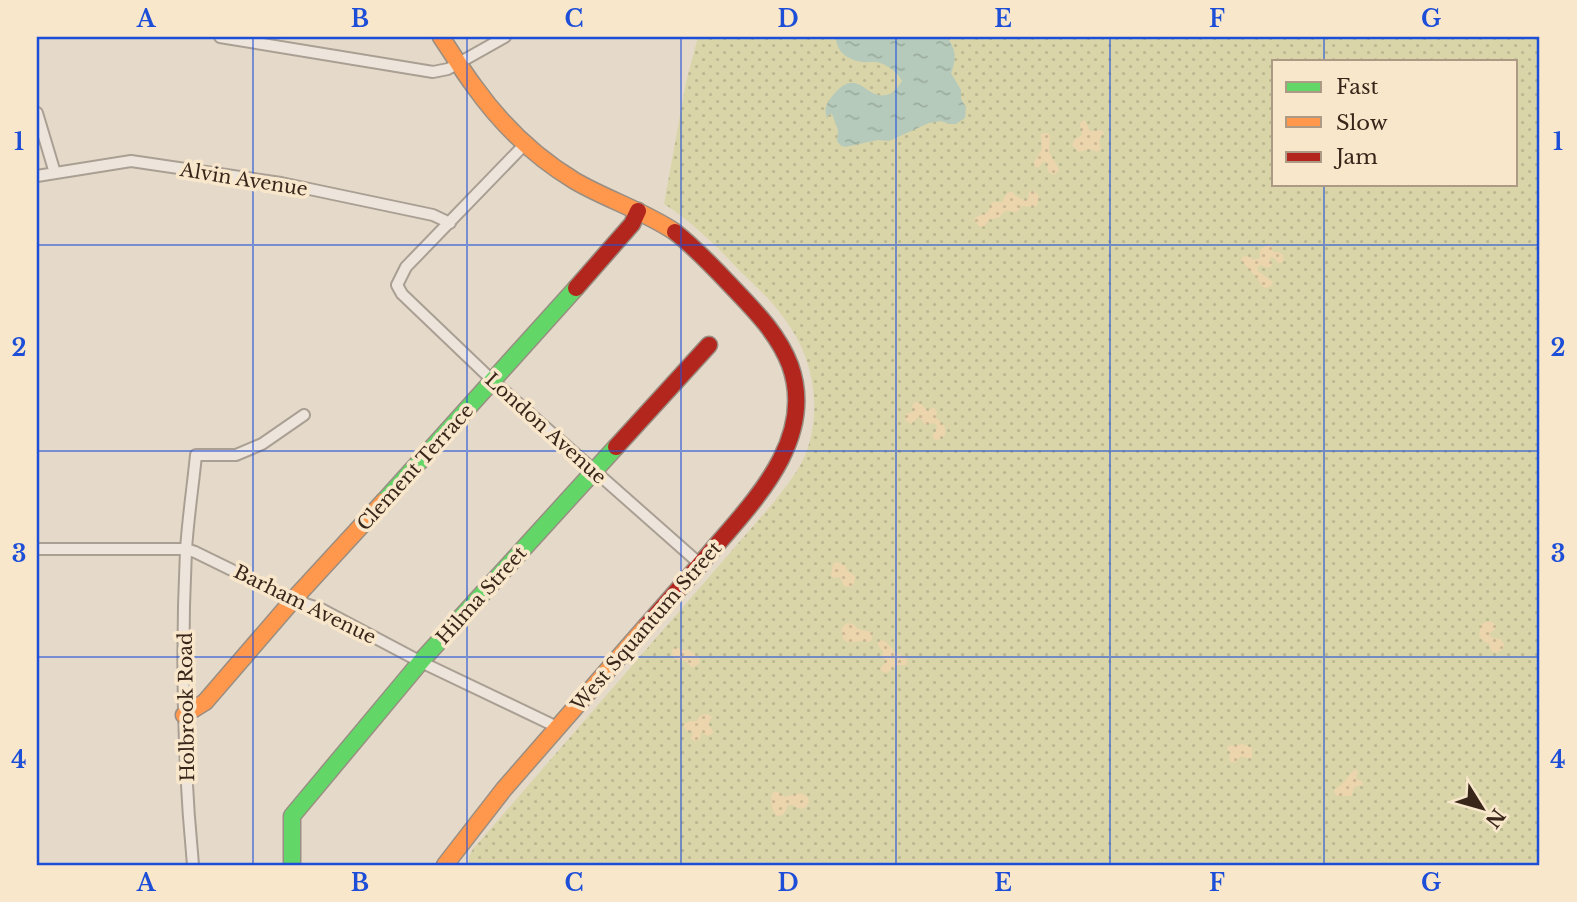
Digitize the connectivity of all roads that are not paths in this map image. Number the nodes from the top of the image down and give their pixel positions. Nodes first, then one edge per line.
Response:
1 (220, 37) edge
2 (441, 37) edge
3 (505, 37) edge
4 (458, 63) junction
5 (37, 113) edge
6 (525, 144) junction
7 (55, 173) junction
8 (37, 176) edge
9 (638, 211) junction
10 (450, 223) junction
11 (709, 345) dead end
12 (493, 381) junction
13 (304, 415) dead end
14 (594, 471) junction
15 (37, 549) edge
16 (187, 549) junction
17 (700, 564) junction
18 (293, 600) junction
19 (421, 662) junction
20 (184, 715) junction
21 (557, 727) junction
22 (193, 865) edge
23 (292, 865) edge
24 (445, 865) edge

1 - 4 street
2 - 4 street, West Squantum Street
3 - 4 street
4 - 6 street, West Squantum Street
5 - 7 street
6 - 9 street, West Squantum Street
6 - 10 street
7 - 8 street, Alvin Avenue
7 - 10 street, Alvin Avenue
9 - 12 street, Clement Terrace
9 - 17 street, West Squantum Street
10 - 12 street, London Avenue
11 - 14 street, Hilma Street
12 - 14 street, London Avenue
12 - 18 street, Clement Terrace
13 - 16 street, Holbrook Road
14 - 17 street, London Avenue
14 - 19 street, Hilma Street
15 - 16 street, Barham Avenue
16 - 18 street, Barham Avenue
16 - 20 street, Holbrook Road
17 - 21 street, West Squantum Street
18 - 19 street, Barham Avenue
18 - 20 street, Clement Terrace
19 - 21 street, Barham Avenue
19 - 23 street, Hilma Street
20 - 22 street, Holbrook Road
21 - 24 street, West Squantum Street

